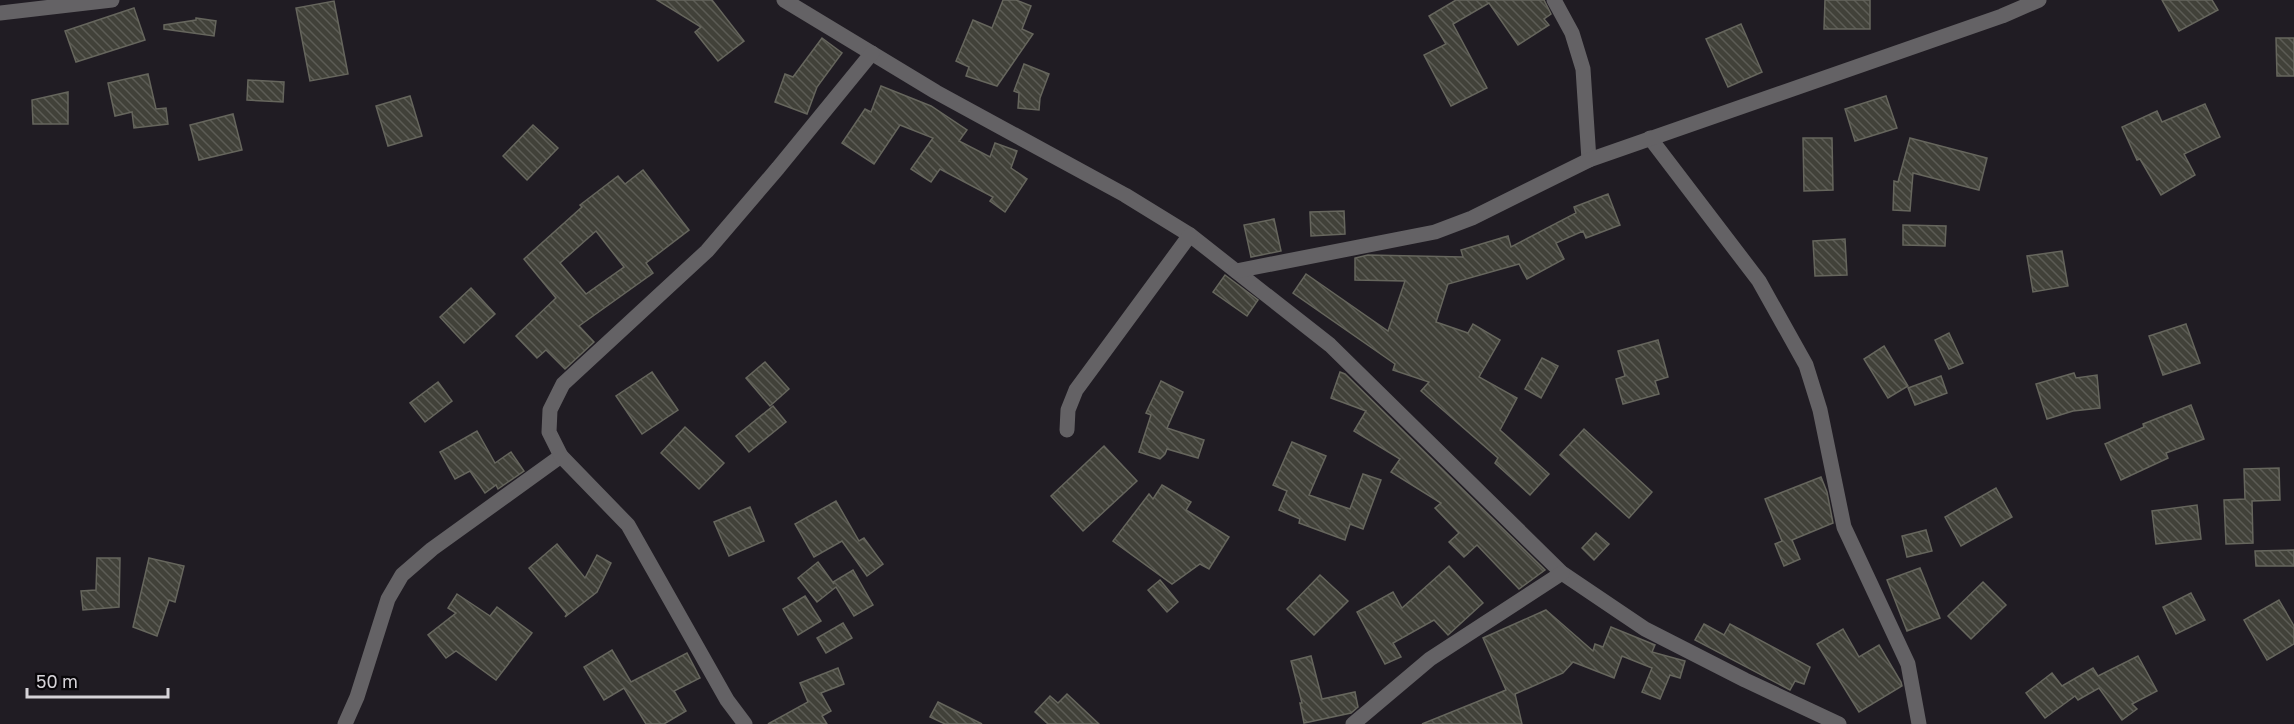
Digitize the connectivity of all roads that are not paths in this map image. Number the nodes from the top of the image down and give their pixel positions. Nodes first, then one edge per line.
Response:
1 (112, 0) edge
2 (784, 0) edge
3 (1554, 0) edge
4 (2039, 0) edge
5 (0, 14) edge
6 (872, 53) junction
7 (1650, 138) junction
8 (1588, 160) junction
9 (1190, 235) junction
10 (1236, 271) junction
11 (1067, 430) dead end
12 (561, 456) junction
13 (1562, 573) junction
14 (345, 724) edge
15 (745, 724) edge
16 (1353, 724) edge
17 (1839, 724) edge
18 (1919, 724) edge

1 - 5 street
2 - 6 street
3 - 8 street
4 - 7 street
6 - 9 street
6 - 12 street
7 - 8 street
7 - 18 street
8 - 10 street
9 - 10 street
9 - 11 street
10 - 13 street
12 - 14 street
12 - 15 street
13 - 16 street
13 - 17 street

